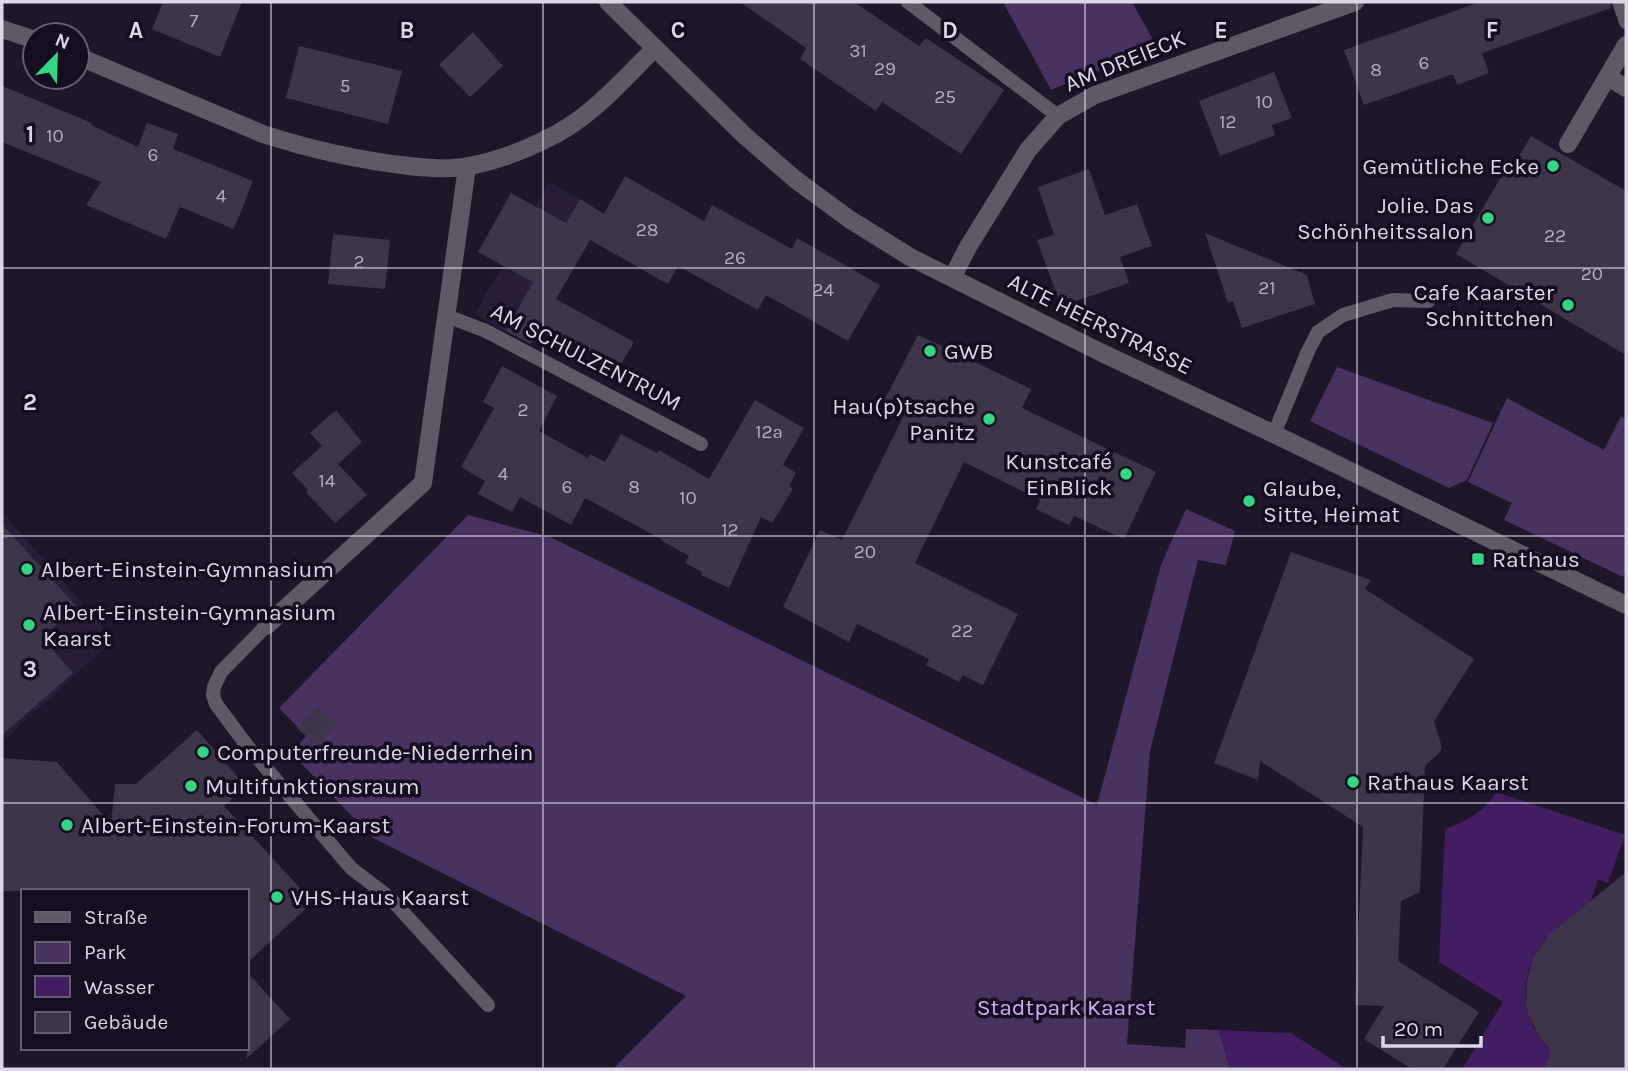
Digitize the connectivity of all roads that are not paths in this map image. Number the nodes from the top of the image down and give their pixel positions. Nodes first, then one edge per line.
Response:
1 (608, 2) edge
2 (908, 2) edge
3 (1355, 2) edge
4 (1619, 2) edge
5 (1626, 23) edge
6 (2, 29) edge
7 (21, 35) edge
8 (1626, 45) edge
9 (655, 48) junction
10 (91, 62) edge
11 (1608, 76) junction
12 (1626, 88) edge
13 (1058, 116) junction
14 (1568, 144) dead end
15 (467, 167) junction
16 (952, 278) junction
17 (1427, 300) dead end
18 (447, 316) junction
19 (1274, 434) junction
20 (701, 444) dead end
21 (1626, 605) edge
22 (266, 626) joint
23 (488, 1005) dead end

1 - 9 street, ALTE HEERSTRASSE
2 - 13 lane
3 - 13 street, AM DREIECK
4 - 5 lane
6 - 7 street
8 - 11 street
9 - 15 street
9 - 16 street, ALTE HEERSTRASSE
10 - 15 street
11 - 12 street
11 - 14 street
13 - 16 street, AM DREIECK
15 - 18 street
16 - 19 street, ALTE HEERSTRASSE
17 - 19 lane
18 - 20 lane, AM SCHULZENTRUM
18 - 22 street
19 - 21 street, ALTE HEERSTRASSE
22 - 23 lane

